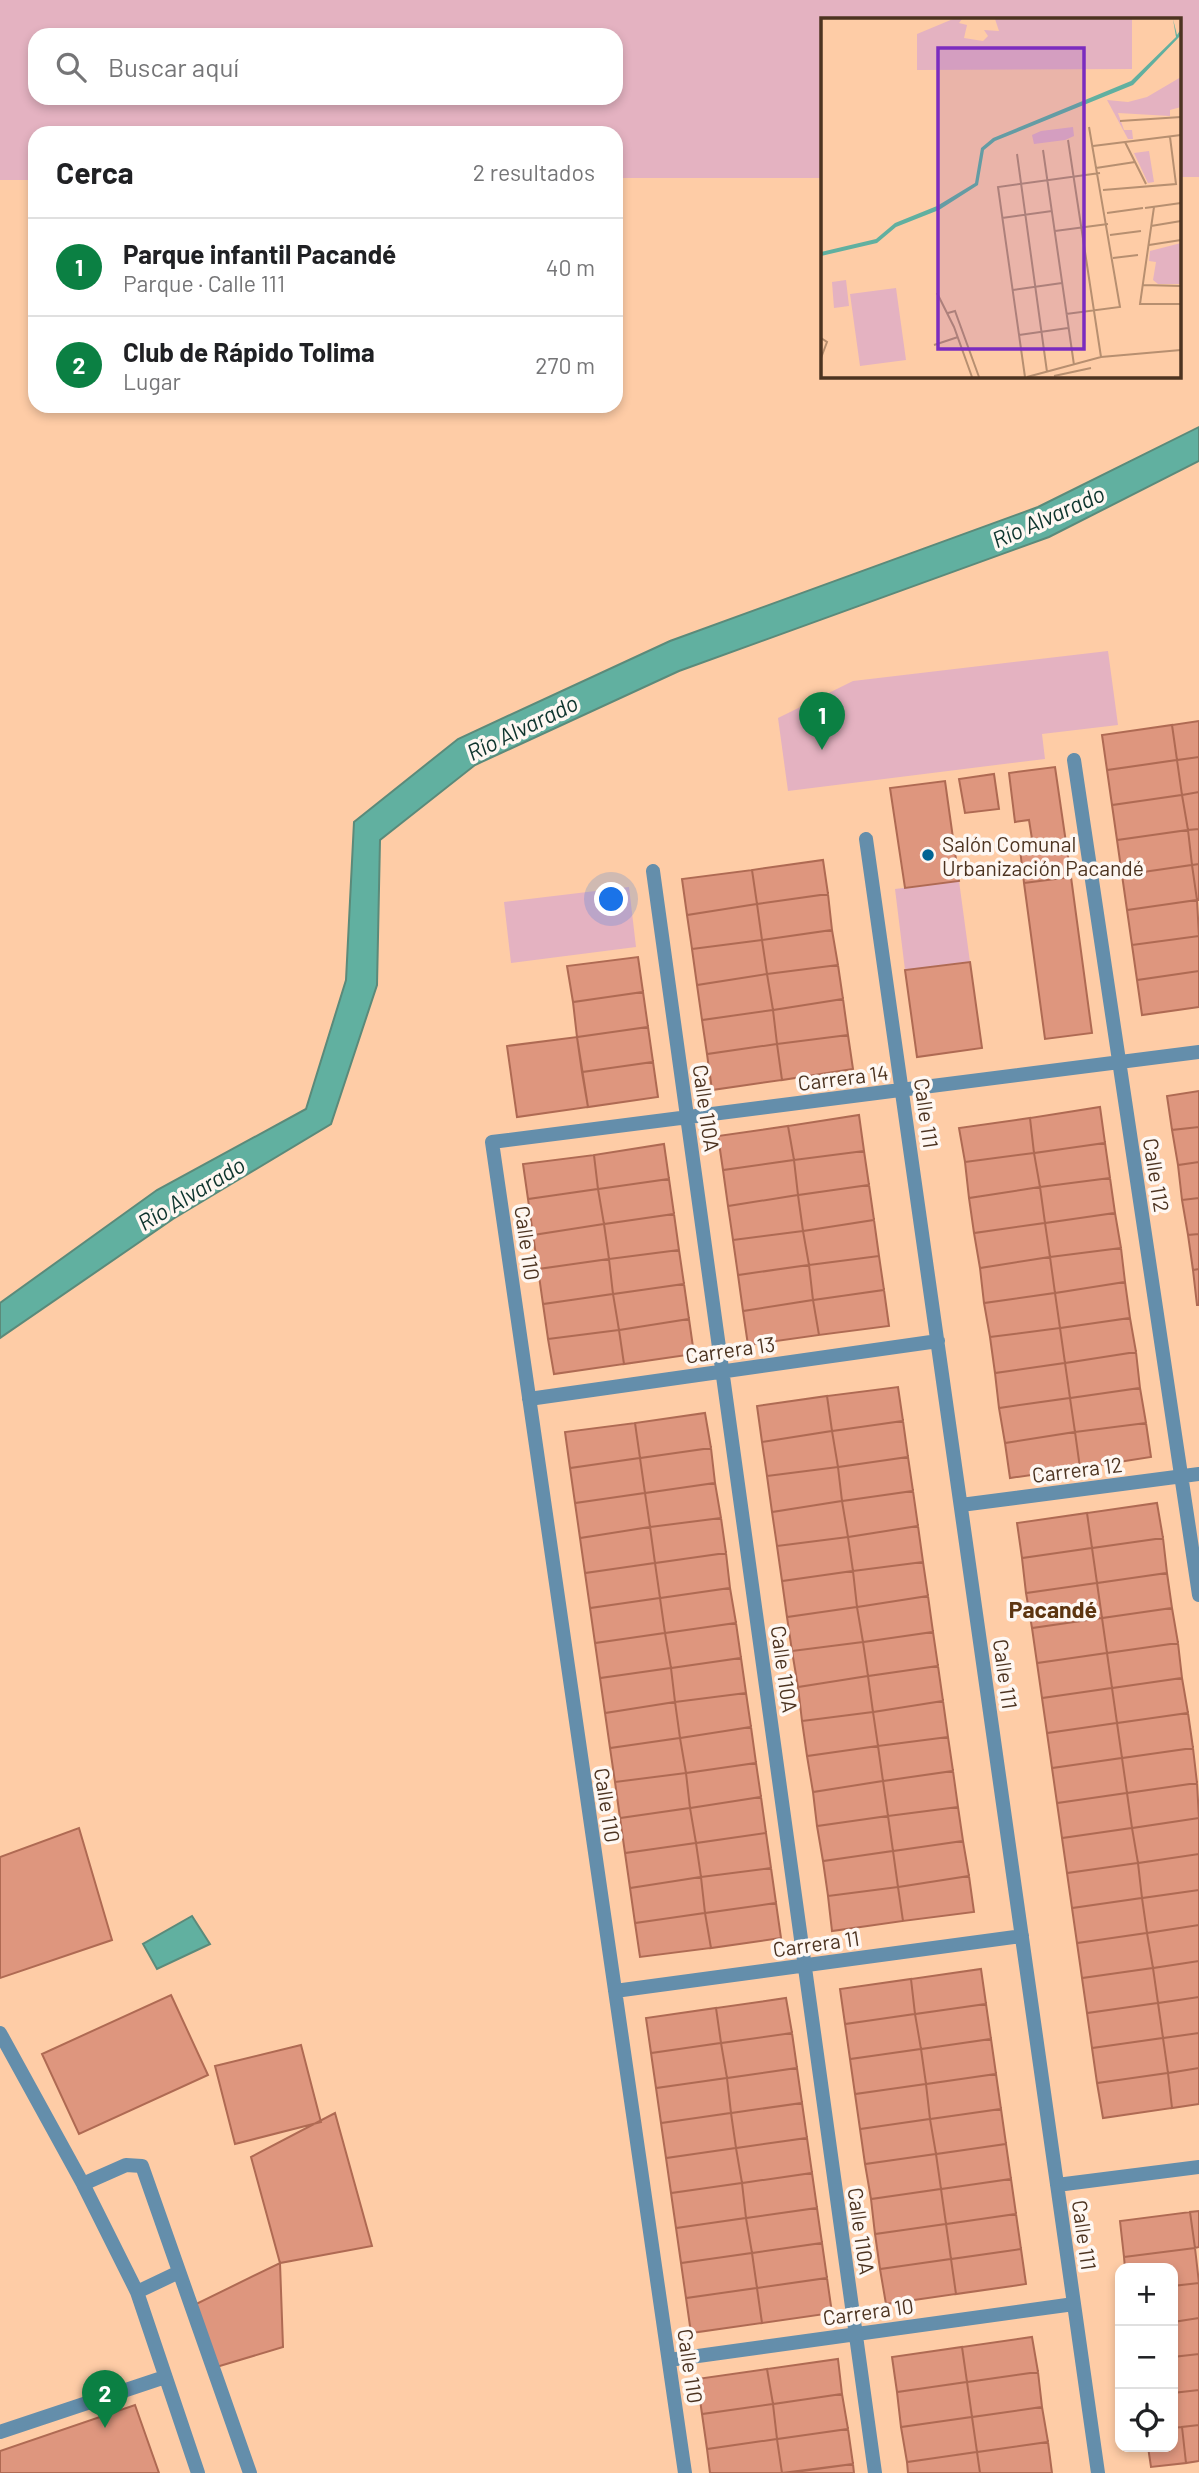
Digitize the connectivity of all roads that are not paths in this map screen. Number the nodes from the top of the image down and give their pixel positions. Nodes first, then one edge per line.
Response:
1 (1074, 760) dead end
2 (866, 839) dead end
3 (653, 872) dead end
4 (1199, 1052) edge
5 (1119, 1063) junction
6 (903, 1090) junction
7 (687, 1118) junction
8 (492, 1142) joint
9 (938, 1341) junction
10 (722, 1371) junction
11 (529, 1399) junction
12 (1199, 1474) edge
13 (1181, 1476) junction
14 (961, 1505) junction
15 (1199, 1595) edge
16 (1022, 1936) junction
17 (805, 1966) junction
18 (615, 1992) junction
19 (0, 2033) edge
20 (1199, 2167) edge
21 (83, 2184) junction
22 (1057, 2185) junction
23 (179, 2272) junction
24 (137, 2292) junction
25 (1074, 2304) junction
26 (855, 2334) junction
27 (669, 2360) junction
28 (165, 2377) junction
29 (0, 2432) edge
30 (198, 2473) edge
31 (250, 2473) edge
32 (685, 2473) edge
33 (875, 2473) edge
34 (1098, 2473) edge

1 - 5 street, Calle 112
2 - 6 street, Calle 111
3 - 7 street, Calle 110A
4 - 5 street, Carrera 14
5 - 6 street, Carrera 14
5 - 13 street, Calle 112
6 - 7 street, Carrera 14
6 - 9 street, Calle 111
7 - 8 street, Carrera 14
7 - 10 street, Calle 110A
8 - 11 street, Calle 110
9 - 10 street, Carrera 13
9 - 14 street, Calle 111
10 - 11 street, Carrera 13
10 - 17 street, Calle 110A
11 - 18 street, Calle 110
12 - 13 street, Carrera 12
13 - 14 street, Carrera 12
13 - 15 street, Calle 112
14 - 16 street, Calle 111
16 - 17 street, Carrera 11
16 - 22 street, Calle 111
17 - 18 street, Carrera 11
17 - 26 street, Calle 110A
18 - 27 street, Calle 110
19 - 21 street
20 - 22 street
21 - 23 street
21 - 24 street
22 - 25 street, Calle 111
23 - 24 street
23 - 31 street
24 - 28 street
25 - 26 street, Carrera 10
25 - 34 street, Calle 111
26 - 27 street, Carrera 10
26 - 33 street, Calle 110A
27 - 32 street, Calle 110
28 - 29 street
28 - 30 street

